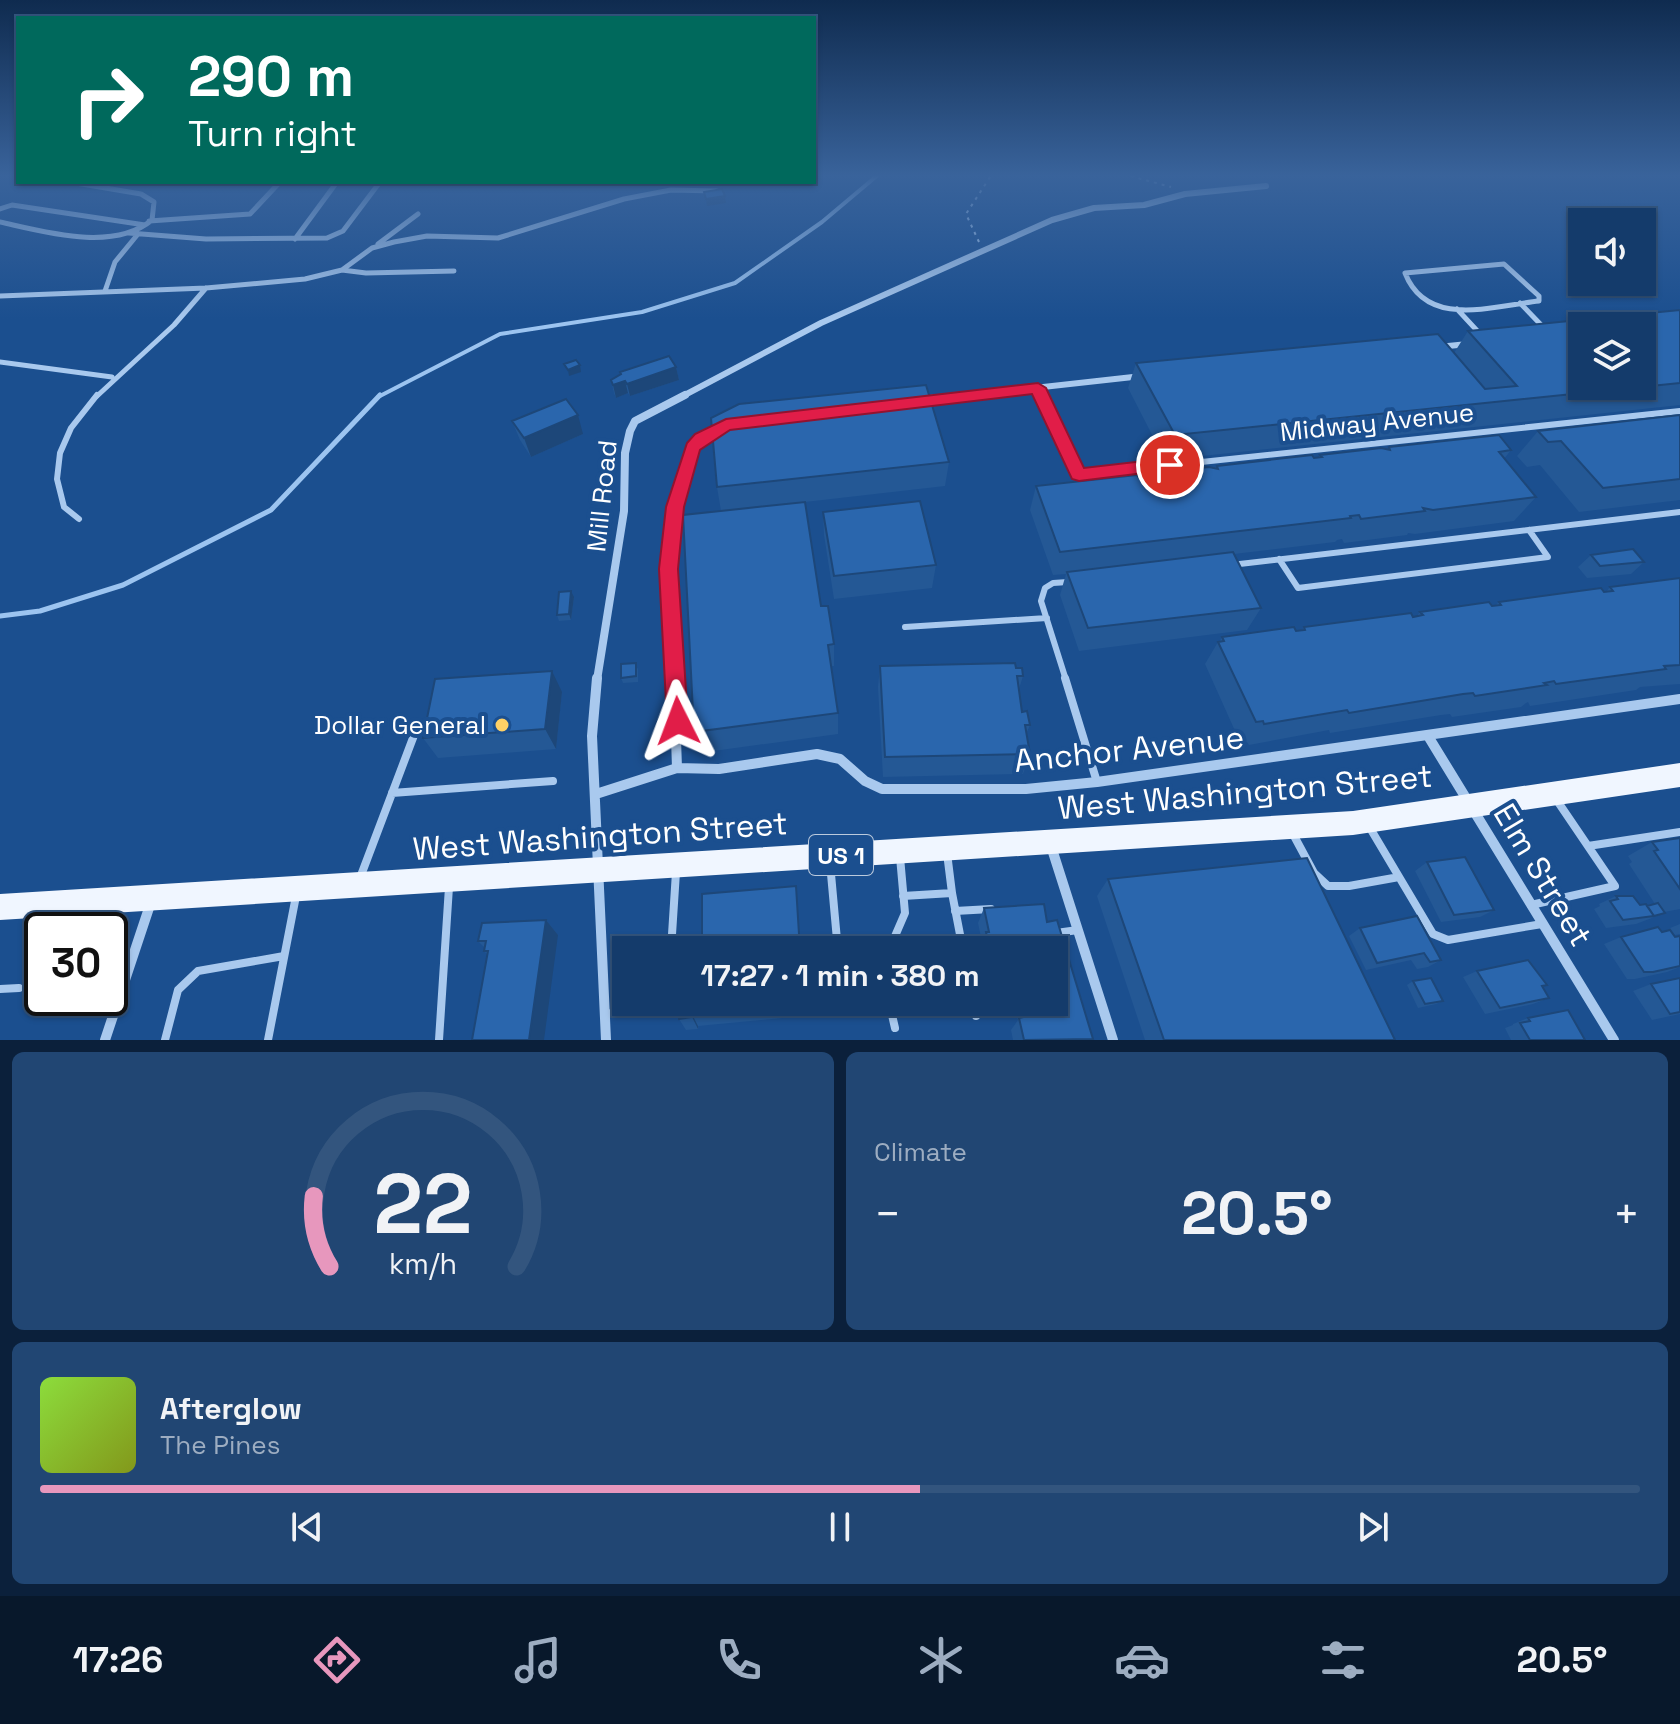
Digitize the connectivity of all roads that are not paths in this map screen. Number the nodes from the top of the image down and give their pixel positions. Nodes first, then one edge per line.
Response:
1 (3, 223) edge
2 (144, 223) edge
3 (147, 223) junction
4 (152, 223) edge
5 (307, 223) edge
6 (348, 223) edge
7 (406, 223) edge
8 (545, 223) edge
9 (1048, 223) edge
10 (129, 233) junction
11 (138, 234) junction
12 (295, 239) junction
13 (372, 248) junction
14 (342, 270) junction
15 (454, 271) dead end
16 (206, 288) junction
17 (105, 291) junction
18 (0, 296) edge
19 (1520, 303) junction
20 (1457, 309) junction
21 (1552, 335) joint
22 (1539, 337) edge
23 (1487, 342) joint
24 (1424, 348) edge
25 (0, 362) edge
26 (1159, 375) edge
27 (112, 377) junction
28 (1038, 388) junction
29 (916, 400) edge
30 (1680, 411) edge
31 (726, 425) edge
32 (1680, 512) edge
33 (79, 519) dead end
34 (1529, 530) junction
35 (1279, 559) junction
36 (1219, 566) edge
37 (1083, 580) edge
38 (1047, 618) junction
39 (905, 627) dead end
40 (1680, 699) edge
41 (416, 730) dead end
42 (1428, 736) junction
43 (677, 768) junction
44 (553, 781) dead end
45 (1676, 781) edge
46 (1097, 782) junction
47 (392, 793) junction
48 (596, 794) junction
49 (1553, 794) junction
50 (1471, 806) junction
51 (1366, 821) junction
52 (1290, 827) junction
53 (1680, 832) edge
54 (1050, 842) junction
55 (1588, 846) junction
56 (946, 848) junction
57 (900, 851) junction
58 (830, 855) junction
59 (677, 865) junction
60 (600, 870) junction
61 (1399, 877) junction
62 (450, 879) junction
63 (358, 885) junction
64 (297, 888) junction
65 (952, 893) junction
66 (903, 896) junction
67 (152, 897) junction
68 (1531, 905) junction
69 (0, 907) edge
70 (999, 909) edge
71 (955, 911) junction
72 (1046, 924) edge
73 (1542, 924) junction
74 (1078, 930) junction
75 (672, 936) edge
76 (837, 936) edge
77 (895, 936) edge
78 (960, 936) edge
79 (284, 956) junction
80 (19, 988) dead end
81 (0, 989) edge
82 (612, 1013) edge
83 (606, 1015) junction
84 (892, 1016) edge
85 (895, 1028) dead end
86 (105, 1040) edge
87 (165, 1040) edge
88 (268, 1040) edge
89 (439, 1040) edge
90 (606, 1040) edge
91 (1113, 1040) edge
92 (1614, 1040) edge

1 - 10 lane
2 - 3 lane
3 - 4 lane
3 - 10 lane
5 - 12 lane
6 - 12 lane
7 - 13 lane
8 - 13 lane
9 - 48 street, Mill Road
10 - 11 lane
11 - 12 lane
11 - 17 lane
13 - 14 lane
14 - 15 lane
14 - 16 lane
16 - 17 lane
16 - 27 lane
17 - 18 lane
19 - 20 lane
19 - 20 lane
19 - 21 lane
20 - 23 lane
21 - 22 street
23 - 24 street
25 - 27 lane
26 - 28 street
27 - 33 lane
28 - 29 street
28 - 30 lane, Midway Avenue
31 - 43 street
32 - 34 lane
34 - 35 lane
34 - 35 lane
35 - 36 lane
37 - 38 lane
38 - 39 lane
38 - 46 lane
40 - 42 street, Anchor Avenue
41 - 47 lane
42 - 46 street, Anchor Avenue
42 - 50 street, Elm Street
43 - 46 street, Anchor Avenue
43 - 48 street, Anchor Avenue
44 - 47 lane
45 - 49 main road, West Washington Street / US 1
47 - 63 lane
48 - 60 street, Mill Road
49 - 50 main road, West Washington Street / US 1
49 - 55 lane
50 - 51 main road, West Washington Street / US 1
50 - 68 street, Elm Street
51 - 52 main road, West Washington Street / US 1
51 - 61 lane
52 - 54 main road, West Washington Street / US 1
52 - 61 lane
53 - 55 lane
54 - 56 main road, West Washington Street / US 1
54 - 74 street
55 - 68 lane
56 - 57 main road, West Washington Street / US 1
56 - 65 lane
57 - 58 main road, West Washington Street / US 1
57 - 66 lane
58 - 59 main road, West Washington Street / US 1
58 - 76 lane
59 - 60 main road, West Washington Street / US 1
59 - 75 lane
60 - 62 main road, West Washington Street / US 1
60 - 83 street, Mill Road
61 - 73 lane
62 - 63 main road, West Washington Street / US 1
62 - 89 lane
63 - 64 main road, West Washington Street / US 1
64 - 67 main road, West Washington Street / US 1
64 - 79 lane
65 - 66 lane
65 - 71 lane
66 - 77 lane
67 - 69 main road, West Washington Street / US 1
67 - 86 street
68 - 73 street, Elm Street
70 - 71 lane
71 - 78 lane
72 - 74 lane
73 - 92 street, Elm Street
74 - 91 street
79 - 87 lane
79 - 88 lane
80 - 81 lane
82 - 83 lane
83 - 90 street, Mill Road
84 - 85 lane

